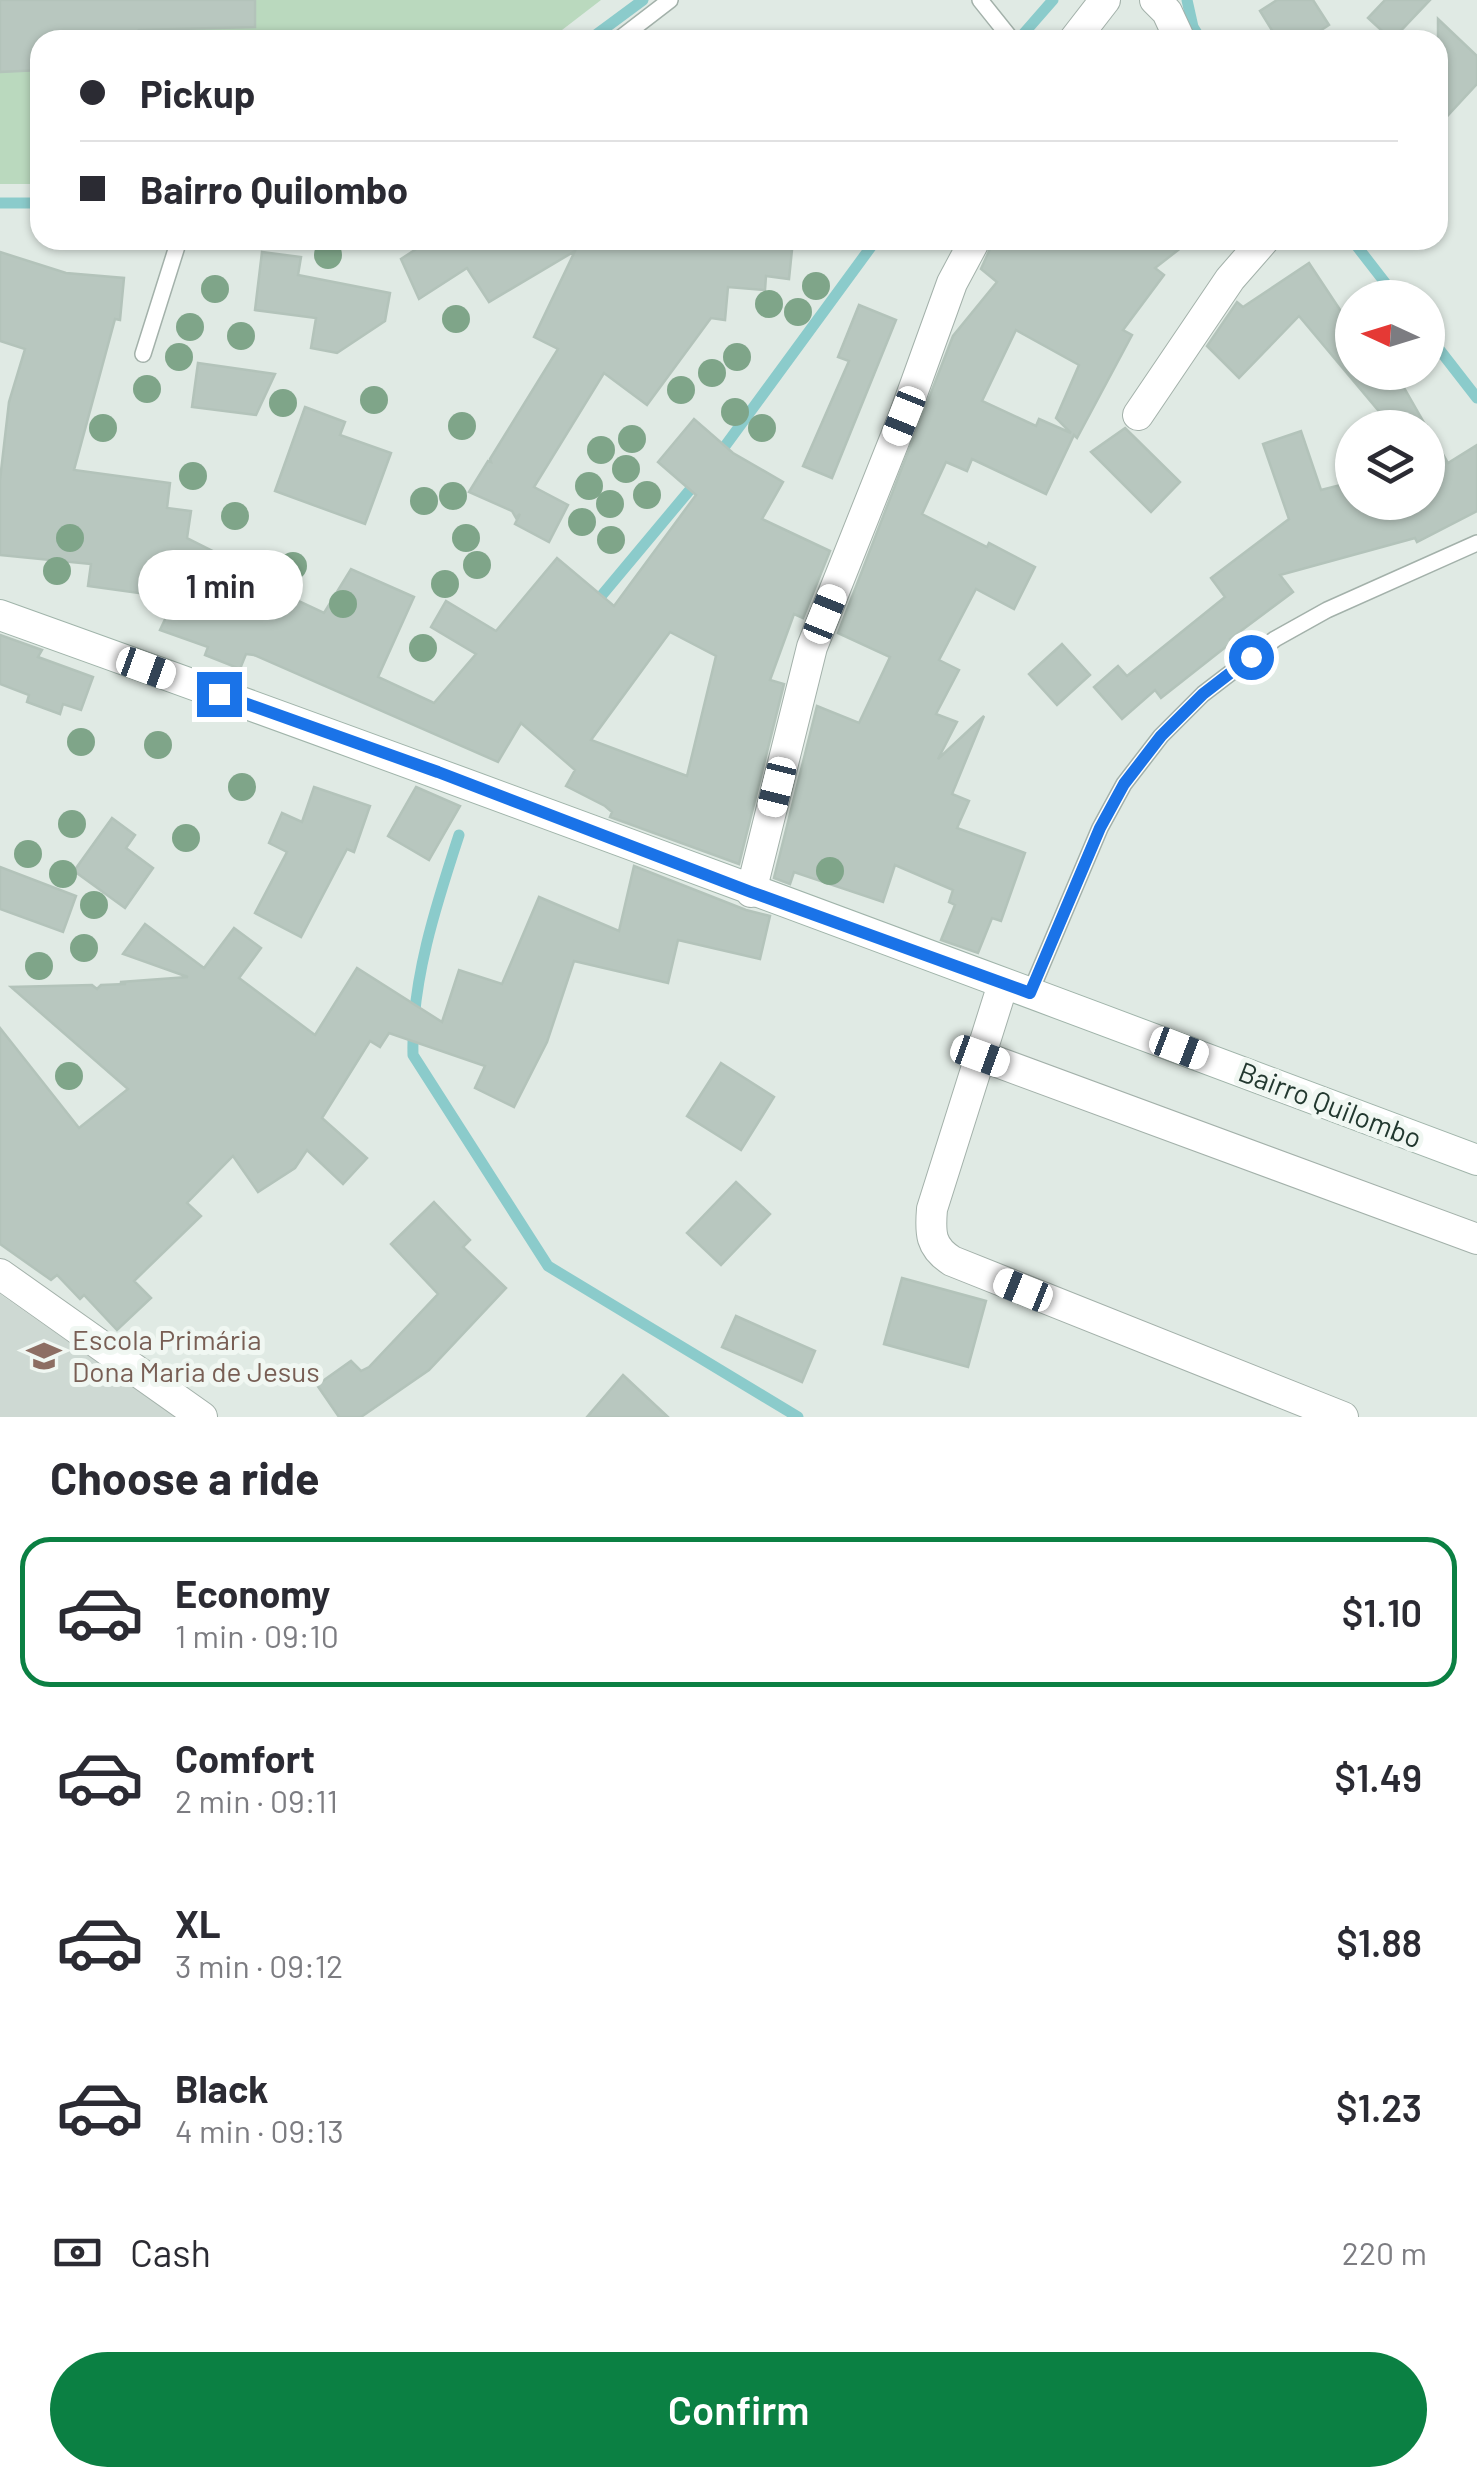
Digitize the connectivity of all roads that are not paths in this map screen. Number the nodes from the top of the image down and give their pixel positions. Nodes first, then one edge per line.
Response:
1 (670, 0) edge
2 (980, 0) edge
3 (1104, 0) edge
4 (1155, 0) edge
5 (631, 30) edge
6 (1004, 30) edge
7 (1082, 30) edge
8 (1175, 30) edge
9 (175, 250) edge
10 (970, 250) edge
11 (1255, 250) edge
12 (143, 354) dead end
13 (1138, 415) dead end
14 (1477, 543) edge
15 (0, 615) edge
16 (751, 892) junction
17 (1016, 988) junction
18 (980, 1056) junction
19 (1477, 1160) edge
20 (1477, 1239) edge
21 (0, 1274) edge
22 (202, 1417) edge
23 (1343, 1417) edge

1 - 5 lane
2 - 6 lane
3 - 7 street
4 - 8 street
9 - 12 lane
10 - 16 street
11 - 13 street
14 - 17 lane
15 - 16 street, Bairro Quilombo
16 - 17 street, Bairro Quilombo
17 - 18 street
17 - 19 street, Bairro Quilombo
18 - 20 street
18 - 23 street
21 - 22 street

